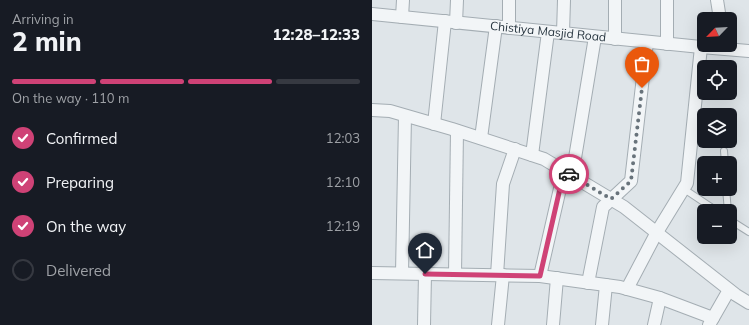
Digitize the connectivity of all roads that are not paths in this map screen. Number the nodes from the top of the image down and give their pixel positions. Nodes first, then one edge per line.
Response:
1 (403, 0) edge
2 (457, 0) edge
3 (509, 0) edge
4 (564, 0) edge
5 (615, 0) edge
6 (668, 0) edge
7 (717, 0) edge
8 (719, 12) edge
9 (372, 14) edge
10 (402, 17) junction
11 (450, 22) junction
12 (496, 26) junction
13 (509, 28) junction
14 (548, 32) junction
15 (563, 33) junction
16 (595, 36) junction
17 (615, 39) junction
18 (646, 42) junction
19 (668, 44) junction
20 (697, 47) edge
21 (737, 49) edge
22 (749, 51) edge
23 (700, 52) edge
24 (372, 110) edge
25 (405, 116) junction
26 (434, 124) junction
27 (457, 131) junction
28 (482, 138) junction
29 (515, 149) junction
30 (724, 151) dead end
31 (532, 155) junction
32 (724, 156) edge
33 (564, 171) junction
34 (684, 189) junction
35 (611, 199) junction
36 (706, 204) edge
37 (737, 224) edge
38 (657, 232) junction
39 (749, 232) edge
40 (372, 273) edge
41 (402, 274) junction
42 (425, 274) junction
43 (455, 274) junction
44 (500, 275) junction
45 (540, 276) junction
46 (558, 278) junction
47 (588, 283) junction
48 (606, 286) junction
49 (627, 289) junction
50 (729, 290) junction
51 (660, 298) junction
52 (749, 303) edge
53 (711, 322) edge
54 (424, 325) edge
55 (498, 325) edge
56 (553, 325) edge
57 (602, 325) edge
58 (654, 325) edge

1 - 10 street
2 - 11 street
3 - 13 street
4 - 15 street
5 - 17 street
6 - 19 street
7 - 8 street
9 - 10 street, Chistiya Masjid Road
10 - 11 street, Chistiya Masjid Road
11 - 12 street, Chistiya Masjid Road
11 - 26 street
12 - 13 street, Chistiya Masjid Road
12 - 28 street
13 - 14 street, Chistiya Masjid Road
14 - 15 street, Chistiya Masjid Road
14 - 31 street
15 - 16 street, Chistiya Masjid Road
16 - 17 street, Chistiya Masjid Road
16 - 33 street
17 - 18 street, Chistiya Masjid Road
18 - 19 street, Chistiya Masjid Road
18 - 35 street
19 - 20 street, Chistiya Masjid Road
21 - 22 street, Chistiya Masjid Road
23 - 34 street
24 - 25 street
25 - 26 street
25 - 41 street
26 - 27 street
27 - 28 street
27 - 43 street
28 - 29 street
29 - 31 street
29 - 44 street
30 - 32 lane
31 - 33 street
33 - 35 street
33 - 45 street
34 - 36 lane
34 - 38 street
35 - 38 street
35 - 47 street
37 - 39 lane
38 - 49 street
38 - 50 street
40 - 41 street
41 - 42 street
42 - 43 street
42 - 54 street
43 - 44 street
44 - 45 street
44 - 55 street
45 - 46 street
46 - 47 street
46 - 56 street
47 - 48 street
48 - 49 street
48 - 57 street
49 - 51 street
50 - 52 street
50 - 53 street
51 - 53 street
51 - 58 street

